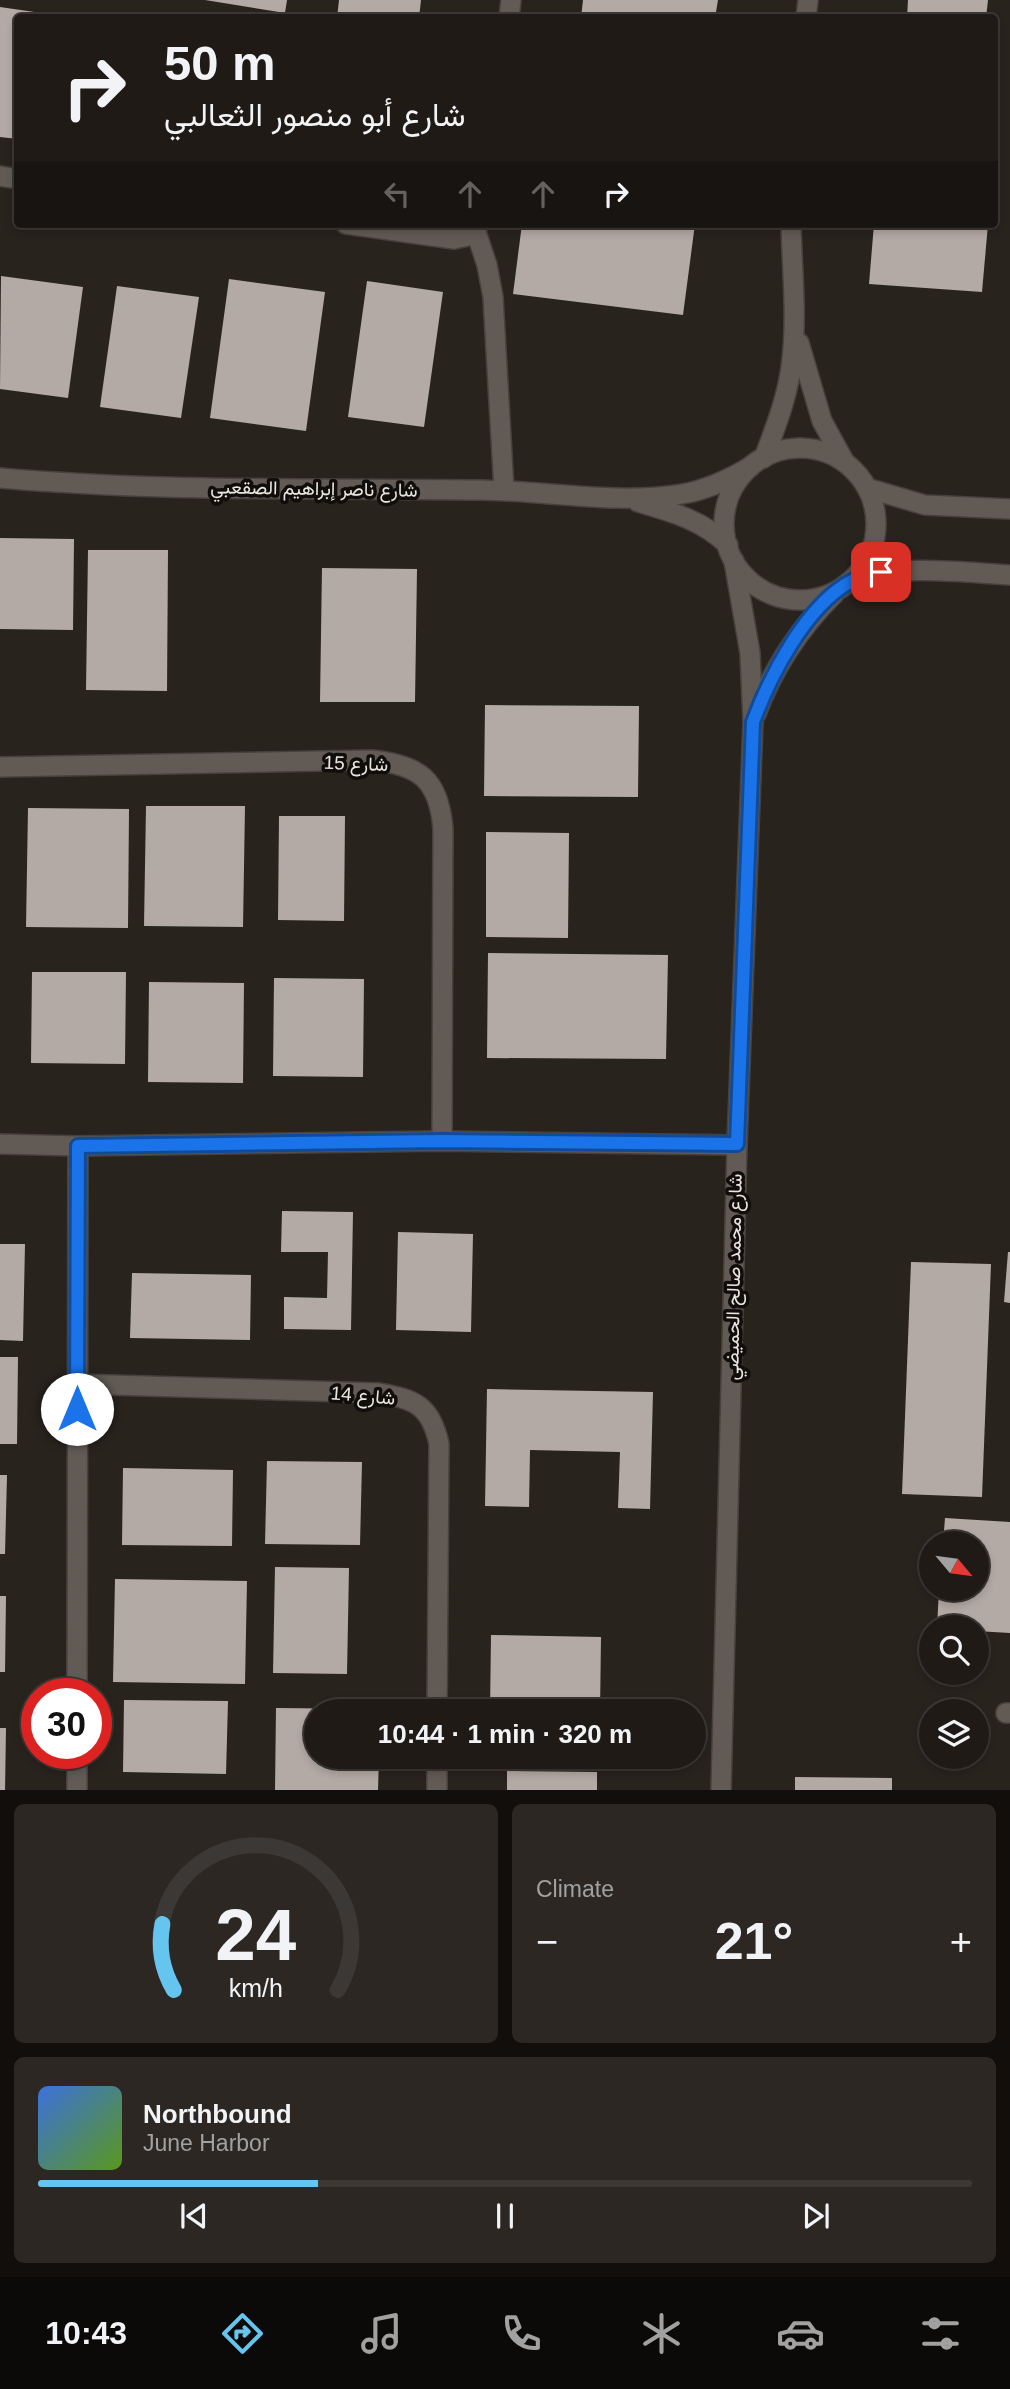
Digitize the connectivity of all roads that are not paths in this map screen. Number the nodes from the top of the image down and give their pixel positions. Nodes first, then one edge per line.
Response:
1 (375, 228) edge
2 (476, 228) edge
3 (477, 228) edge
4 (791, 228) edge
5 (794, 328) junction
6 (757, 462) junction
7 (845, 462) junction
8 (0, 478) edge
9 (867, 488) junction
10 (504, 490) junction
11 (627, 499) junction
12 (1010, 509) edge
13 (731, 553) junction
14 (1010, 575) edge
15 (844, 586) junction
16 (753, 722) junction
17 (0, 767) edge
18 (442, 1141) junction
19 (0, 1144) edge
20 (737, 1144) junction
21 (78, 1146) junction
22 (78, 1384) junction
23 (77, 1678) edge
24 (437, 1699) edge
25 (77, 1769) edge
26 (437, 1769) edge
27 (77, 1790) edge
28 (437, 1790) edge
29 (721, 1790) edge

1 - 2 street
3 - 10 street
4 - 5 street
5 - 6 street
5 - 7 street
6 - 7 street
6 - 11 street, شارع ناصر إبراهيم الصقعبي
6 - 13 street
7 - 9 street
8 - 10 street, شارع ناصر إبراهيم الصقعبي
9 - 12 street
9 - 15 street
10 - 11 street, شارع ناصر إبراهيم الصقعبي
11 - 13 street, شارع ناصر إبراهيم الصقعبي
13 - 15 street
13 - 16 street, شارع محمد صالح الحميضي
14 - 15 street
15 - 16 street, شارع محمد صالح الحميضي
16 - 20 street, شارع محمد صالح الحميضي
17 - 18 street, شارع 15
18 - 20 street
18 - 21 street
19 - 21 street
20 - 29 street, شارع محمد صالح الحميضي
21 - 22 street
22 - 23 street
22 - 24 street, شارع 14
25 - 27 street
26 - 28 street

